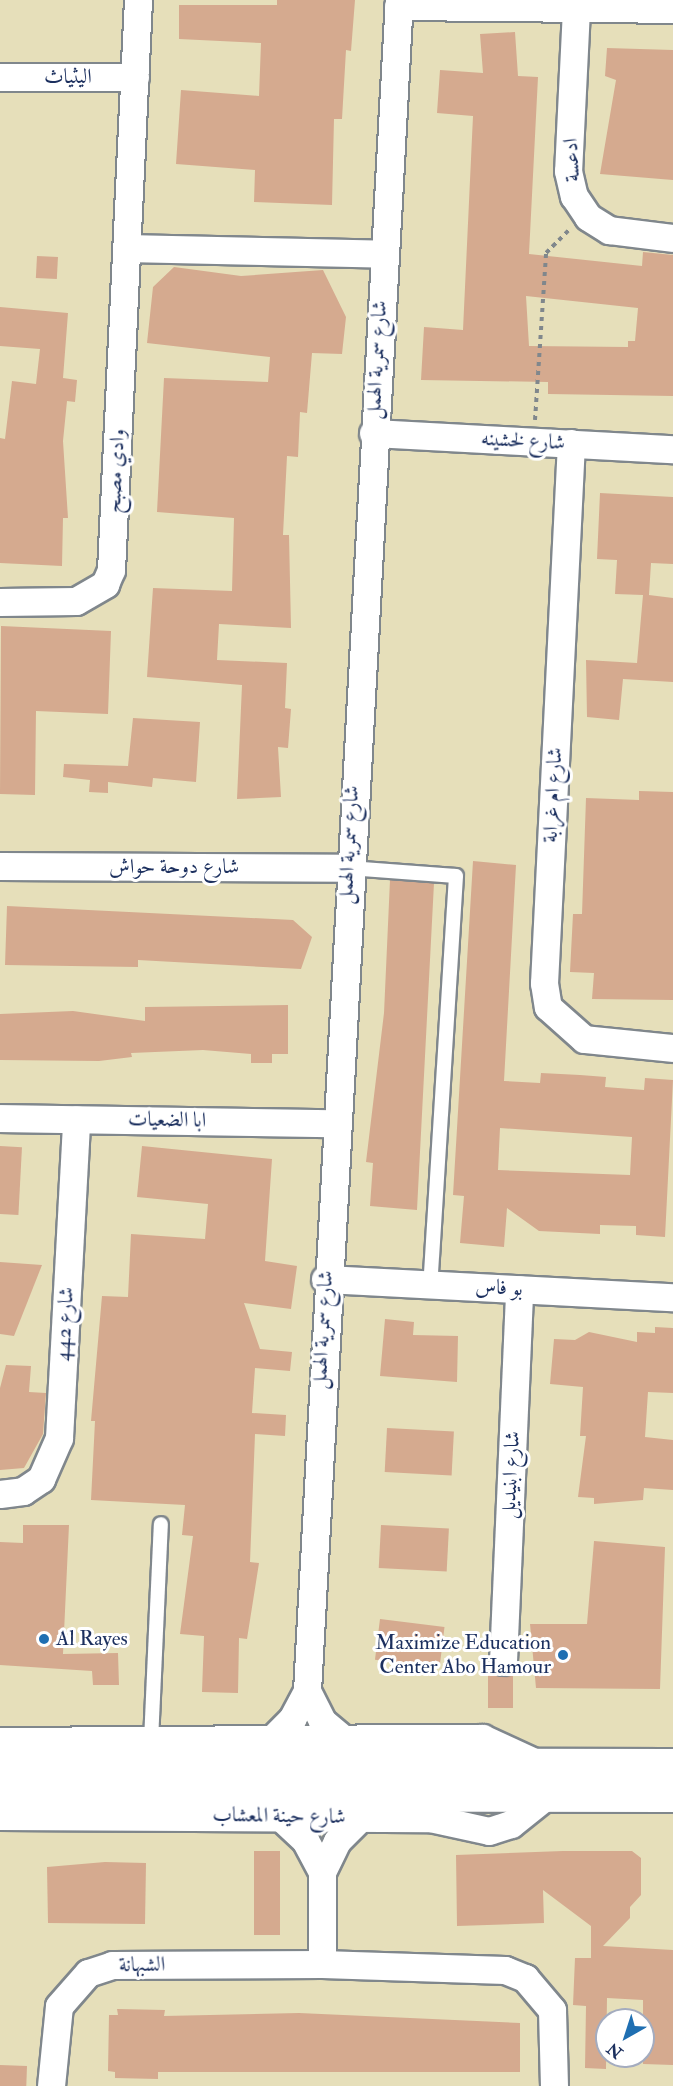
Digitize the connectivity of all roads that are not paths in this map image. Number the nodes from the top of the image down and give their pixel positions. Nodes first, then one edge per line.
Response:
1 (138, 0) edge
2 (399, 3) edge
3 (576, 9) junction
4 (673, 9) edge
5 (0, 77) edge
6 (135, 77) junction
7 (673, 238) edge
8 (128, 248) junction
9 (384, 254) junction
10 (373, 433) junction
11 (571, 443) junction
12 (673, 449) edge
13 (0, 602) edge
14 (0, 866) edge
15 (347, 868) junction
16 (673, 1048) edge
17 (0, 1118) edge
18 (76, 1119) junction
19 (334, 1123) junction
20 (325, 1279) junction
21 (430, 1284) junction
22 (519, 1289) junction
23 (673, 1297) edge
24 (0, 1494) edge
25 (161, 1524) dead end
26 (502, 1661) dead end
27 (307, 1690) junction
28 (0, 1741) edge
29 (151, 1741) junction
30 (269, 1742) junction
31 (348, 1743) junction
32 (0, 1764) edge
33 (673, 1765) edge
34 (543, 1780) junction
35 (0, 1794) edge
36 (673, 1795) edge
37 (278, 1815) junction
38 (0, 1816) edge
39 (361, 1817) junction
40 (322, 1872) junction
41 (322, 1964) junction
42 (51, 2086) edge
43 (554, 2086) edge

1 - 6 street, وادي مصبح
2 - 3 street
2 - 9 street, شارع سمرية الهمل
3 - 4 street
3 - 7 street, ادعسة
5 - 6 street, اليثياث
6 - 8 street, وادي مصبح
8 - 9 street
8 - 13 street, وادي مصبح
9 - 10 street, شارع سمرية الهمل
10 - 11 street, شارع لخشينه
10 - 15 street, شارع سمرية الهمل
11 - 12 street, شارع لخشينه
11 - 16 street, شارع ام غرابة
14 - 15 street, شارع دوحة حواش
15 - 19 street, شارع سمرية الهمل
15 - 21 lane
17 - 18 street, ابا الضعيات
18 - 19 street, ابا الضعيات
18 - 24 street, شارع 442
19 - 20 street, شارع سمرية الهمل
20 - 21 street, بو فاس
20 - 27 street, شارع سمرية الهمل
21 - 22 street, بو فاس
22 - 23 street, بو فاس
22 - 26 street, شارع ابنيديل
25 - 29 lane
27 - 30 street, شارع سمرية الهمل
27 - 31 street, شارع سمرية الهمل
28 - 29 street, شارع حينة المعشاب
29 - 30 street, شارع حينة المعشاب
30 - 31 street, شارع حينة المعشاب
31 - 34 street, شارع حينة المعشاب
32 - 34 street, شارع حينة المعشاب
33 - 34 street, شارع حينة المعشاب
34 - 35 street, شارع حينة المعشاب
34 - 36 street, شارع حينة المعشاب
34 - 39 street, شارع حينة المعشاب
37 - 38 street, شارع حينة المعشاب
37 - 39 street, شارع حينة المعشاب
37 - 40 street
39 - 40 street
40 - 41 street
41 - 42 street, الشبهانة
41 - 43 street, الشبهانة

